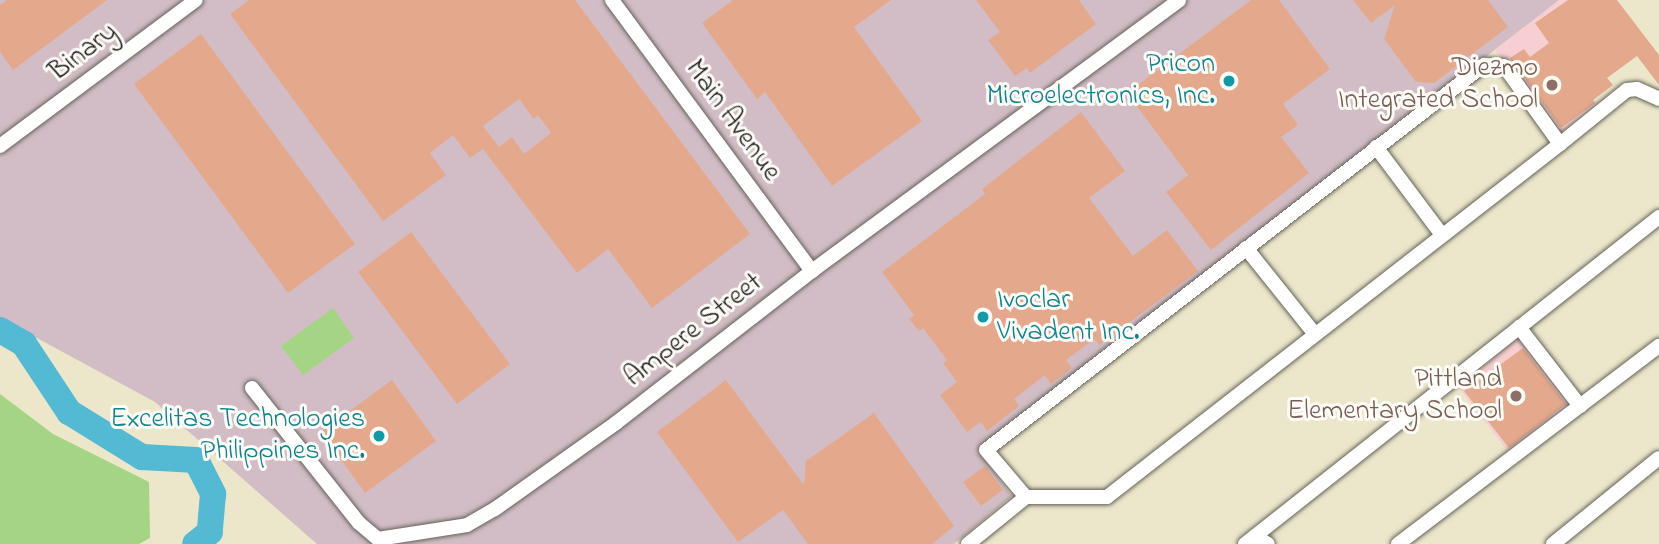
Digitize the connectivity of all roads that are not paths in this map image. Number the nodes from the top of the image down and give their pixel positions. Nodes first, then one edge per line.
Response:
1 (196, 0) edge
2 (612, 0) edge
3 (1179, 0) edge
4 (1659, 99) edge
5 (1560, 144) junction
6 (0, 146) edge
7 (1376, 147) junction
8 (1659, 217) edge
9 (1442, 235) junction
10 (1246, 248) junction
11 (812, 271) junction
12 (1519, 327) junction
13 (1314, 333) junction
14 (1659, 346) edge
15 (252, 388) dead end
16 (1580, 406) junction
17 (1659, 458) edge
18 (1026, 498) junction
19 (1250, 540) edge
20 (968, 544) edge
21 (1268, 544) edge
22 (1398, 544) edge
23 (1553, 544) edge

1 - 6 street, Binary
2 - 11 street, Main Avenue
3 - 11 street, Ampere Street
4 - 5 street
5 - 7 street
5 - 9 street
7 - 9 street
7 - 10 street
8 - 12 street
9 - 13 street
10 - 13 street
10 - 18 street
11 - 15 street, Ampere Street
12 - 16 street
12 - 19 street
13 - 18 street
14 - 16 street
16 - 22 street
17 - 23 street
18 - 20 street
19 - 21 street

